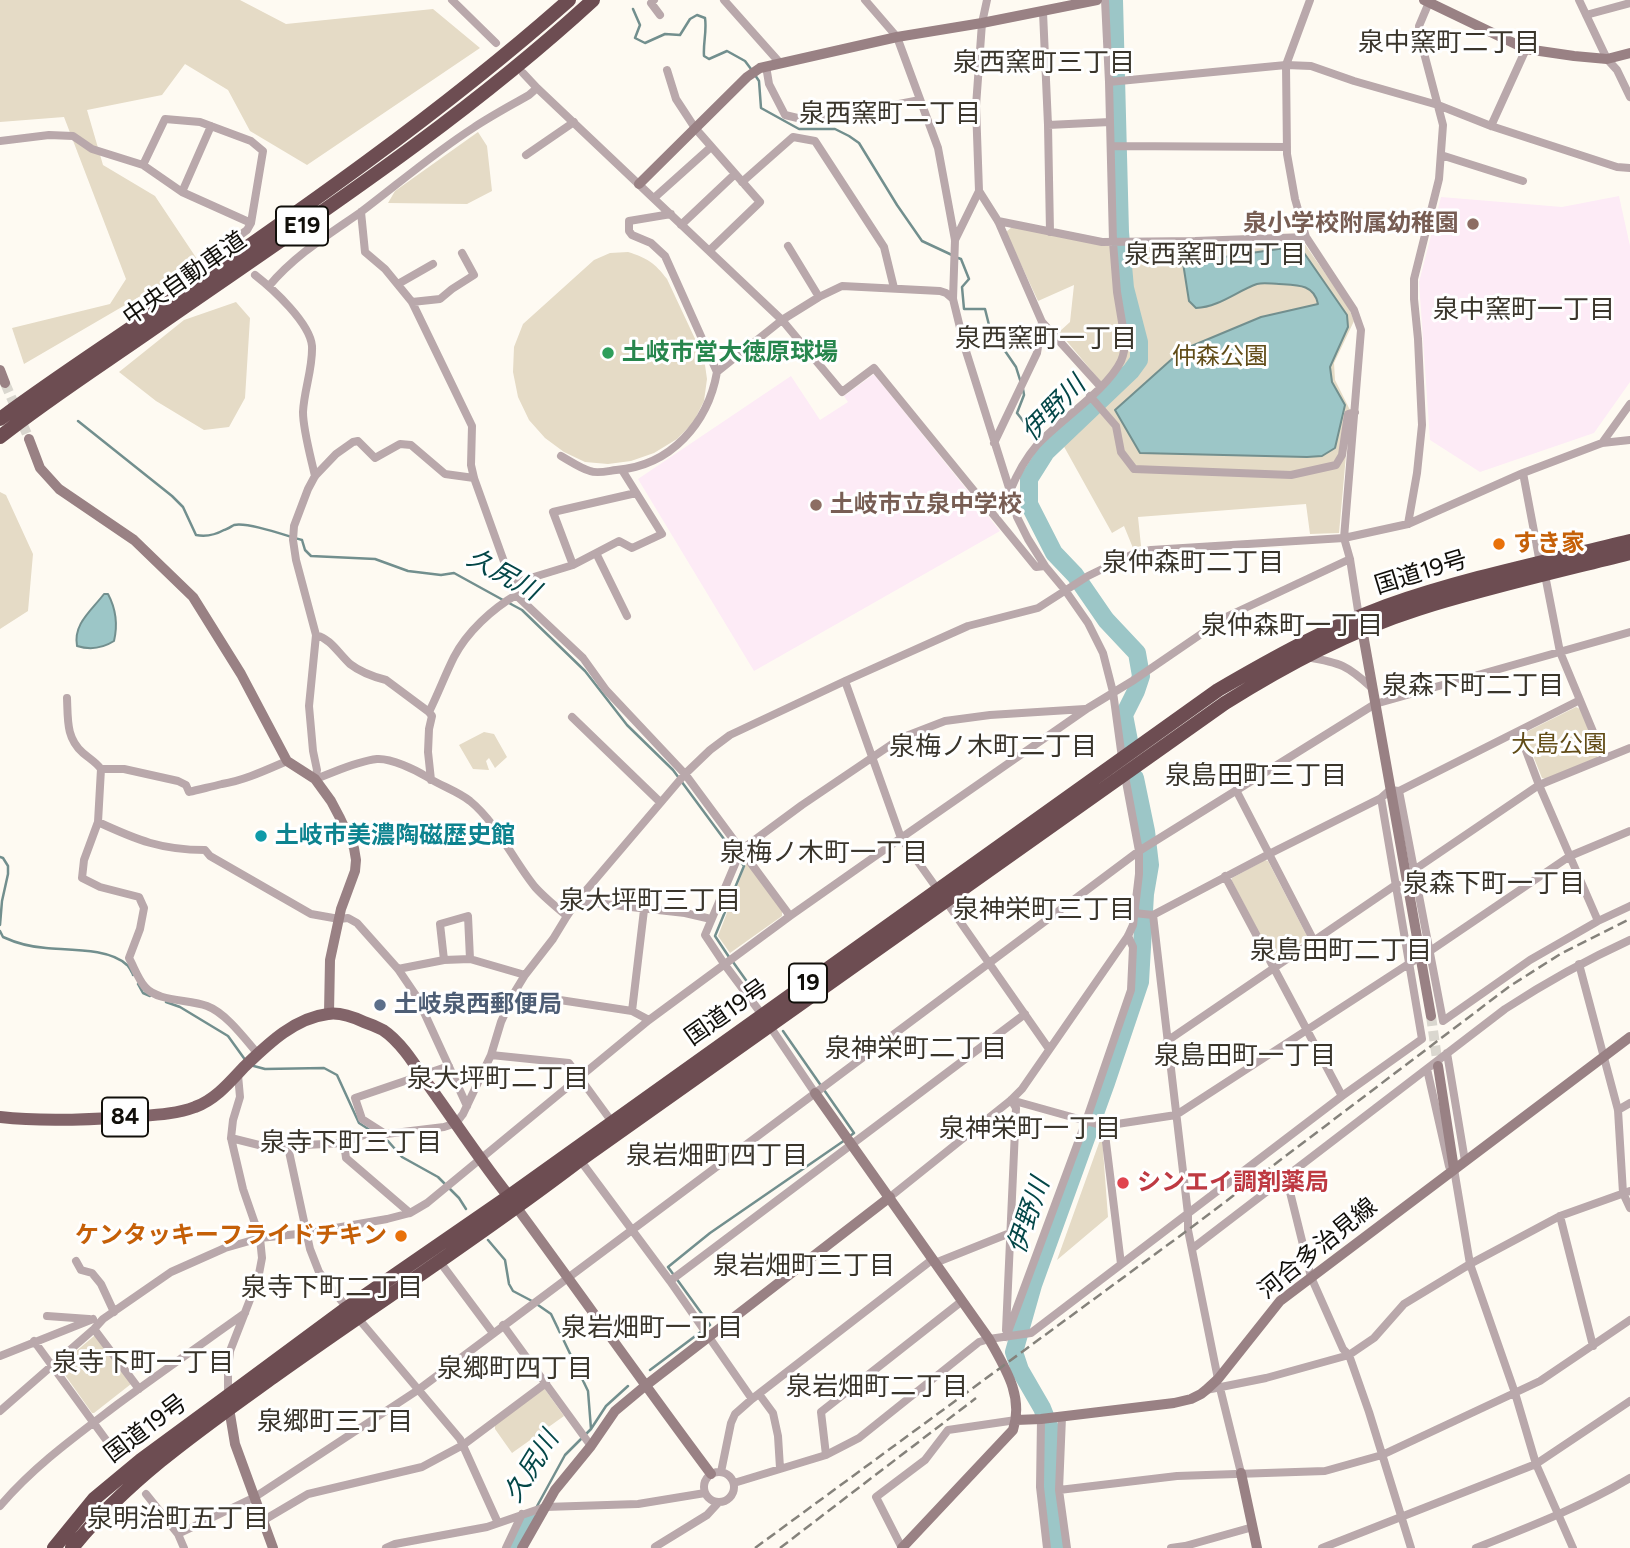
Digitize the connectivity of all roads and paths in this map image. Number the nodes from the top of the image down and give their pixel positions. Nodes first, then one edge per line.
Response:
1 (452, 0) edge
2 (569, 0) edge
3 (593, 0) edge
4 (654, 0) edge
5 (724, 0) edge
6 (987, 0) edge
7 (1097, 0) edge
8 (1105, 0) edge
9 (1310, 0) edge
10 (1579, 0) edge
11 (867, 1) edge
12 (1428, 1) edge
13 (1630, 3) edge
14 (1043, 12) junction
15 (660, 15) dead end
16 (1586, 15) junction
17 (982, 23) junction
18 (897, 37) junction
19 (496, 43) dead end
20 (1526, 49) junction
21 (1630, 53) edge
22 (1607, 59) junction
23 (780, 63) junction
24 (1286, 65) junction
25 (763, 67) junction
26 (667, 70) dead end
27 (523, 73) dead end
28 (1109, 82) junction
29 (537, 88) junction
30 (1630, 97) edge
31 (920, 100) junction
32 (1438, 105) junction
33 (574, 122) junction
34 (1110, 122) junction
35 (1048, 125) junction
36 (211, 126) junction
37 (1491, 126) junction
38 (695, 128) junction
39 (0, 141) edge
40 (1111, 146) junction
41 (712, 147) junction
42 (1287, 147) junction
43 (526, 155) dead end
44 (1441, 155) junction
45 (143, 165) junction
46 (1630, 168) edge
47 (735, 174) junction
48 (1523, 181) dead end
49 (742, 182) junction
50 (639, 184) junction
51 (979, 191) junction
52 (182, 192) junction
53 (654, 198) junction
54 (360, 212) junction
55 (670, 214) junction
56 (998, 221) junction
57 (251, 223) junction
58 (681, 225) junction
59 (1050, 232) junction
60 (1306, 237) junction
61 (955, 240) junction
62 (1113, 242) junction
63 (788, 246) dead end
64 (238, 247) dead end
65 (709, 251) junction
66 (462, 253) dead end
67 (433, 264) dead end
68 (255, 275) dead end
69 (398, 284) junction
70 (268, 286) junction
71 (894, 288) junction
72 (819, 297) junction
73 (953, 299) junction
74 (412, 302) junction
75 (782, 320) junction
76 (1042, 322) junction
77 (0, 370) edge
78 (717, 372) junction
79 (5, 383) dead end
80 (1100, 386) junction
81 (1090, 396) junction
82 (1630, 404) edge
83 (1354, 412) junction
84 (0, 419) edge
85 (0, 437) edge
86 (29, 439) tunnel mouth
87 (1630, 440) edge
88 (994, 443) junction
89 (1602, 443) junction
90 (561, 456) dead end
91 (622, 470) junction
92 (1523, 473) junction
93 (315, 476) junction
94 (474, 478) junction
95 (1010, 491) junction
96 (636, 493) junction
97 (1408, 524) junction
98 (1344, 538) junction
99 (1630, 541) edge
100 (596, 553) junction
101 (1630, 553) edge
102 (1350, 559) junction
103 (573, 565) junction
104 (1045, 566) junction
105 (1543, 569) junction
106 (511, 584) junction
107 (1069, 588) junction
108 (509, 599) junction
109 (626, 616) dead end
110 (1361, 623) junction
111 (1630, 632) edge
112 (316, 635) junction
113 (1560, 652) junction
114 (1305, 656) junction
115 (845, 681) junction
116 (1372, 688) junction
117 (1113, 692) junction
118 (67, 698) dead end
119 (1580, 700) junction
120 (1375, 704) junction
121 (1088, 708) junction
122 (429, 712) junction
123 (572, 717) dead end
124 (1518, 732) junction
125 (1630, 748) edge
126 (872, 757) junction
127 (1122, 757) junction
128 (1604, 758) junction
129 (287, 761) junction
130 (101, 769) junction
131 (1125, 773) junction
132 (685, 774) junction
133 (316, 779) junction
134 (431, 780) junction
135 (1539, 785) junction
136 (1236, 790) junction
137 (1395, 790) junction
138 (1381, 798) junction
139 (660, 802) junction
140 (98, 822) junction
141 (1630, 831) edge
142 (901, 838) junction
143 (741, 850) junction
144 (1139, 851) junction
145 (1269, 854) junction
146 (1570, 856) junction
147 (1414, 870) junction
148 (1225, 876) junction
149 (1396, 884) junction
150 (942, 895) junction
151 (576, 901) junction
152 (1630, 906) edge
153 (643, 910) junction
154 (1134, 913) junction
155 (1153, 915) junction
156 (567, 916) junction
157 (790, 916) junction
158 (339, 919) junction
159 (711, 919) junction
160 (1598, 921) junction
161 (1128, 936) junction
162 (1630, 940) edge
163 (1314, 941) junction
164 (1430, 951) junction
165 (470, 959) junction
166 (444, 961) junction
167 (989, 963) junction
168 (1410, 963) junction
169 (1579, 964) junction
170 (725, 965) junction
171 (1273, 968) junction
172 (398, 969) junction
173 (525, 975) junction
174 (514, 993) junction
175 (632, 1011) junction
176 (329, 1013) junction
177 (1025, 1014) junction
178 (1431, 1016) tunnel mouth
179 (649, 1020) junction
180 (767, 1021) junction
181 (1307, 1030) junction
182 (1630, 1037) edge
183 (1167, 1041) junction
184 (1049, 1049) junction
185 (1447, 1053) junction
186 (491, 1055) junction
187 (256, 1056) junction
188 (1603, 1056) junction
189 (449, 1066) junction
190 (1433, 1067) junction
191 (240, 1072) junction
192 (421, 1075) junction
193 (580, 1078) junction
194 (815, 1093) junction
195 (1342, 1096) junction
196 (1011, 1100) junction
197 (1630, 1103) edge
198 (467, 1106) junction
199 (1618, 1110) junction
200 (1176, 1115) junction
201 (0, 1117) edge
202 (1086, 1121) junction
203 (612, 1122) junction
204 (456, 1123) junction
205 (1104, 1126) junction
206 (386, 1135) junction
207 (230, 1138) junction
208 (344, 1143) junction
209 (851, 1144) junction
210 (288, 1147) junction
211 (481, 1160) junction
212 (580, 1160) junction
213 (1465, 1161) junction
214 (1452, 1170) junction
215 (1286, 1176) junction
216 (1627, 1192) edge
217 (890, 1197) junction
218 (513, 1202) junction
219 (1630, 1208) edge
220 (410, 1213) junction
221 (1188, 1214) junction
222 (1560, 1216) junction
223 (633, 1230) junction
224 (307, 1233) junction
225 (1010, 1233) junction
226 (260, 1238) junction
227 (1193, 1248) junction
228 (76, 1261) dead end
229 (934, 1261) junction
230 (440, 1262) junction
231 (1121, 1264) junction
232 (1470, 1264) junction
233 (1311, 1277) junction
234 (569, 1278) junction
235 (670, 1281) junction
236 (962, 1301) junction
237 (114, 1312) junction
238 (245, 1312) junction
239 (352, 1313) junction
240 (47, 1315) dead end
241 (93, 1319) junction
242 (103, 1319) junction
243 (1630, 1320) edge
244 (503, 1325) junction
245 (94, 1329) junction
246 (493, 1333) junction
247 (1006, 1336) junction
248 (708, 1337) junction
249 (989, 1339) junction
250 (34, 1342) junction
251 (1593, 1346) junction
252 (1349, 1355) junction
253 (0, 1356) edge
254 (52, 1366) junction
255 (546, 1383) junction
256 (1219, 1383) junction
257 (645, 1386) junction
258 (139, 1389) junction
259 (418, 1390) junction
260 (1515, 1393) junction
261 (755, 1397) junction
262 (1630, 1401) edge
263 (228, 1402) junction
264 (0, 1411) edge
265 (1058, 1417) junction
266 (1041, 1419) junction
267 (1016, 1420) junction
268 (93, 1423) junction
269 (463, 1445) junction
270 (591, 1446) junction
271 (112, 1448) dead end
272 (826, 1455) junction
273 (1382, 1455) junction
274 (1536, 1464) junction
275 (780, 1468) junction
276 (716, 1473) junction
277 (1241, 1473) junction
278 (1630, 1478) edge
279 (734, 1483) junction
280 (1059, 1490) junction
281 (705, 1493) junction
282 (146, 1494) dead end
283 (255, 1497) junction
284 (718, 1503) junction
285 (0, 1506) edge
286 (545, 1507) junction
287 (522, 1514) junction
288 (1559, 1515) junction
289 (1402, 1518) junction
290 (264, 1520) junction
291 (498, 1523) junction
292 (1253, 1527) junction
293 (178, 1534) junction
294 (655, 1547) edge
295 (54, 1548) edge
296 (72, 1548) edge
297 (184, 1548) edge
298 (273, 1548) edge
299 (387, 1548) edge
300 (506, 1548) edge
301 (522, 1548) edge
302 (902, 1548) edge
303 (1047, 1548) edge
304 (1067, 1548) edge
305 (1171, 1548) edge
306 (1257, 1548) edge
307 (1322, 1548) edge
308 (1411, 1548) edge
309 (1476, 1548) edge
310 (1573, 1548) edge

1 - 19 street
2 - 84 highway, 中央自動車道 / E19
3 - 85 highway, 中央自動車道 / E19
4 - 15 street
5 - 23 street
6 - 17 street
7 - 14 street
8 - 28 street
9 - 24 street
10 - 16 street
11 - 18 street
12 - 20 street
12 - 32 street
13 - 16 street
14 - 17 street
14 - 35 street
16 - 22 street
17 - 18 street
17 - 51 street
18 - 23 street
18 - 31 street
20 - 22 street
20 - 37 street
21 - 22 street
22 - 30 street
23 - 25 street
24 - 28 street
24 - 32 street
24 - 42 street
25 - 31 street
25 - 38 street
26 - 38 street
27 - 29 street
28 - 34 street
29 - 33 street
29 - 54 street
31 - 61 street
32 - 37 street
32 - 44 street
33 - 43 street
33 - 50 street
34 - 35 street
34 - 40 street
35 - 59 street
36 - 45 street
36 - 52 street
36 - 57 street
37 - 46 street
38 - 41 street
38 - 50 street
39 - 45 street
40 - 42 street
40 - 62 street
41 - 47 street
41 - 53 street
42 - 60 street
44 - 48 street
44 - 97 street
45 - 52 street
47 - 49 street
47 - 58 street
49 - 65 street
49 - 71 street
50 - 53 street
51 - 56 street
51 - 61 street
52 - 57 street
53 - 55 street
54 - 69 street
54 - 70 street
55 - 58 street
55 - 78 street
56 - 59 street
56 - 76 street
57 - 64 street
58 - 65 street
59 - 62 street
60 - 62 street
60 - 83 street
61 - 73 street
62 - 80 street
63 - 72 street
65 - 75 street
66 - 74 street
67 - 69 street
68 - 70 street
69 - 74 street
70 - 93 street
71 - 72 street
71 - 73 street
72 - 75 street
73 - 88 street
74 - 94 street
75 - 78 street
75 - 104 street
76 - 80 street
76 - 88 street
77 - 79 street
78 - 91 street
80 - 81 street
81 - 83 street
81 - 95 street
82 - 89 street
83 - 98 street
86 - 129 street
87 - 89 street
88 - 95 street
89 - 92 street
90 - 91 street
91 - 96 street
92 - 97 street
92 - 105 street
93 - 94 street
93 - 112 street
94 - 106 street
95 - 104 street
96 - 100 street
96 - 103 street
97 - 98 street
98 - 102 street
98 - 107 street
99 - 105 highway, 国道19号 / 19
100 - 103 street
100 - 109 street
101 - 105 highway, 国道19号 / 19
102 - 110 street
102 - 117 street
103 - 106 street
104 - 107 street
105 - 110 highway, 国道19号 / 19
105 - 113 street
106 - 108 street
107 - 115 street
107 - 117 street
108 - 122 street
108 - 132 street
110 - 114 highway, 国道19号 / 19
110 - 116 street
110 - 127 highway, 国道19号 / 19
111 - 113 street
112 - 122 street
112 - 133 street
113 - 119 street
113 - 120 street
114 - 116 street
114 - 131 highway, 国道19号 / 19
115 - 126 street
115 - 132 street
116 - 120 street
117 - 121 street
117 - 127 street
118 - 130 street
119 - 124 street
119 - 128 street
120 - 136 street
120 - 137 street
121 - 126 street
121 - 142 street
122 - 134 street
123 - 139 street
124 - 135 street
124 - 137 street
125 - 128 street
126 - 142 street
126 - 143 street
127 - 131 street
127 - 150 highway, 国道19号 / 19
128 - 135 street
129 - 130 street
129 - 133 street
130 - 140 street
131 - 144 street
131 - 150 highway, 国道19号 / 19
132 - 139 street
132 - 143 street
133 - 134 street
133 - 158 street
134 - 156 street
135 - 146 street
135 - 147 street
136 - 144 street
136 - 145 street
137 - 138 street
137 - 147 street
137 - 178 street
138 - 145 street
138 - 149 street
139 - 151 street
140 - 158 street
140 - 187 street
141 - 146 street
142 - 150 street
142 - 157 street
143 - 157 street
143 - 159 street
144 - 154 street
144 - 167 street
145 - 148 street
145 - 163 street
146 - 160 street
146 - 164 street
147 - 164 street
148 - 155 street
148 - 171 street
149 - 163 street
149 - 168 street
150 - 167 street
150 - 180 highway, 国道19号 / 19
151 - 153 street
151 - 156 street
152 - 160 street
153 - 159 street
153 - 175 street
154 - 155 street
154 - 161 street
155 - 183 street
156 - 173 street
157 - 170 street
158 - 172 street
158 - 176 street
159 - 170 street
160 - 164 street
161 - 184 street
161 - 202 street
162 - 169 street
163 - 171 street
164 - 168 street, bridge
165 - 166 street
165 - 166 street
165 - 173 street
166 - 172 street
167 - 177 street
167 - 194 street
168 - 181 street
168 - 195 street
169 - 185 street
169 - 188 street
170 - 179 street
170 - 180 street
171 - 181 street
171 - 183 street
172 - 189 street
173 - 174 street
174 - 175 street
174 - 186 street
175 - 179 street
176 - 187 main road, 84
176 - 192 main road
177 - 184 street
177 - 209 street
179 - 193 street
180 - 194 street
180 - 203 highway, 国道19号 / 19
180 - 212 highway, 国道19号 / 19
181 - 195 street
181 - 200 street
182 - 188 street, 河合多治見線
183 - 200 street
184 - 196 street
185 - 190 street
185 - 213 street
186 - 193 street
186 - 198 street
187 - 191 main road, 84
188 - 199 street
188 - 213 street, 河合多治見線
189 - 192 street
189 - 198 street
190 - 214 street
190 - 215 street
191 - 201 main road, 84
191 - 207 street
192 - 204 main road
192 - 206 street
193 - 203 street
193 - 211 street
194 - 209 street
194 - 223 street
195 - 221 street
196 - 202 street
196 - 217 street
196 - 225 street
197 - 199 street
198 - 204 street
199 - 216 street
200 - 205 street
200 - 221 street
202 - 205 street
202 - 247 street
203 - 218 highway, 国道19号 / 19
204 - 206 street
204 - 211 main road
205 - 231 street
206 - 208 street
207 - 210 street
207 - 226 street
208 - 210 street
208 - 220 street
209 - 217 street
209 - 235 street
210 - 224 street
211 - 218 main road
211 - 220 street
212 - 218 highway, 国道19号 / 19
212 - 223 street
213 - 214 street, 河合多治見線
214 - 232 street
214 - 233 street, 河合多治見線
215 - 227 street
215 - 233 street
216 - 219 street
216 - 222 street
217 - 229 street
217 - 248 street
218 - 230 highway, 国道19号 / 19
218 - 234 street
218 - 239 highway, 国道19号 / 19
220 - 224 street
221 - 227 street
221 - 231 street
222 - 232 street
222 - 251 street
223 - 234 street
223 - 235 street
224 - 226 street
224 - 239 street
225 - 229 street
225 - 247 street
226 - 237 street
226 - 238 street
227 - 256 street
228 - 237 street
229 - 236 street
229 - 261 street
230 - 239 highway, 国道19号 / 19
230 - 246 street
231 - 247 street
232 - 252 street
232 - 260 street
233 - 252 street
233 - 256 street, 河合多治見線
234 - 244 street
234 - 257 street
235 - 248 street
236 - 249 street
236 - 272 street
237 - 242 street
238 - 258 street
238 - 263 street
239 - 259 street
239 - 263 highway, 国道19号 / 19
240 - 241 street
241 - 242 street
241 - 250 street
242 - 245 street
243 - 251 street
244 - 246 street
244 - 255 street
245 - 254 street
245 - 258 street
246 - 259 street
247 - 249 street
248 - 257 street
248 - 261 street
249 - 267 street
249 - 272 street
250 - 253 street
250 - 254 street
251 - 260 street
252 - 256 street
252 - 273 street
254 - 264 street
254 - 268 street
255 - 269 street
255 - 270 street
256 - 265 street, 河合多治見線
256 - 277 street
257 - 270 street
257 - 276 street
258 - 268 street
259 - 269 street
259 - 283 street
260 - 273 street
260 - 274 street
261 - 275 street
261 - 276 street
262 - 274 street
263 - 283 street
263 - 295 highway, 国道19号 / 19
263 - 296 highway, 国道19号 / 19
265 - 266 street, 河合多治見線
265 - 280 street
266 - 267 street, 河合多治見線
266 - 303 street
267 - 302 street
267 - 302 street
268 - 271 street
268 - 285 street
269 - 290 street
269 - 291 street
270 - 286 street
272 - 275 street
273 - 277 street
273 - 289 street
274 - 288 street
274 - 289 street
275 - 279 street
276 - 279 street
276 - 281 street
277 - 280 street
277 - 292 street
278 - 288 street
279 - 284 street
280 - 304 street
281 - 284 street
281 - 286 street
282 - 293 street
283 - 290 street
283 - 293 street
284 - 294 street
286 - 287 street
286 - 301 street
287 - 291 street
287 - 300 street
288 - 309 street
288 - 310 street
289 - 307 street
289 - 308 street
290 - 298 street
291 - 299 street
292 - 305 street
292 - 306 street
293 - 297 street

